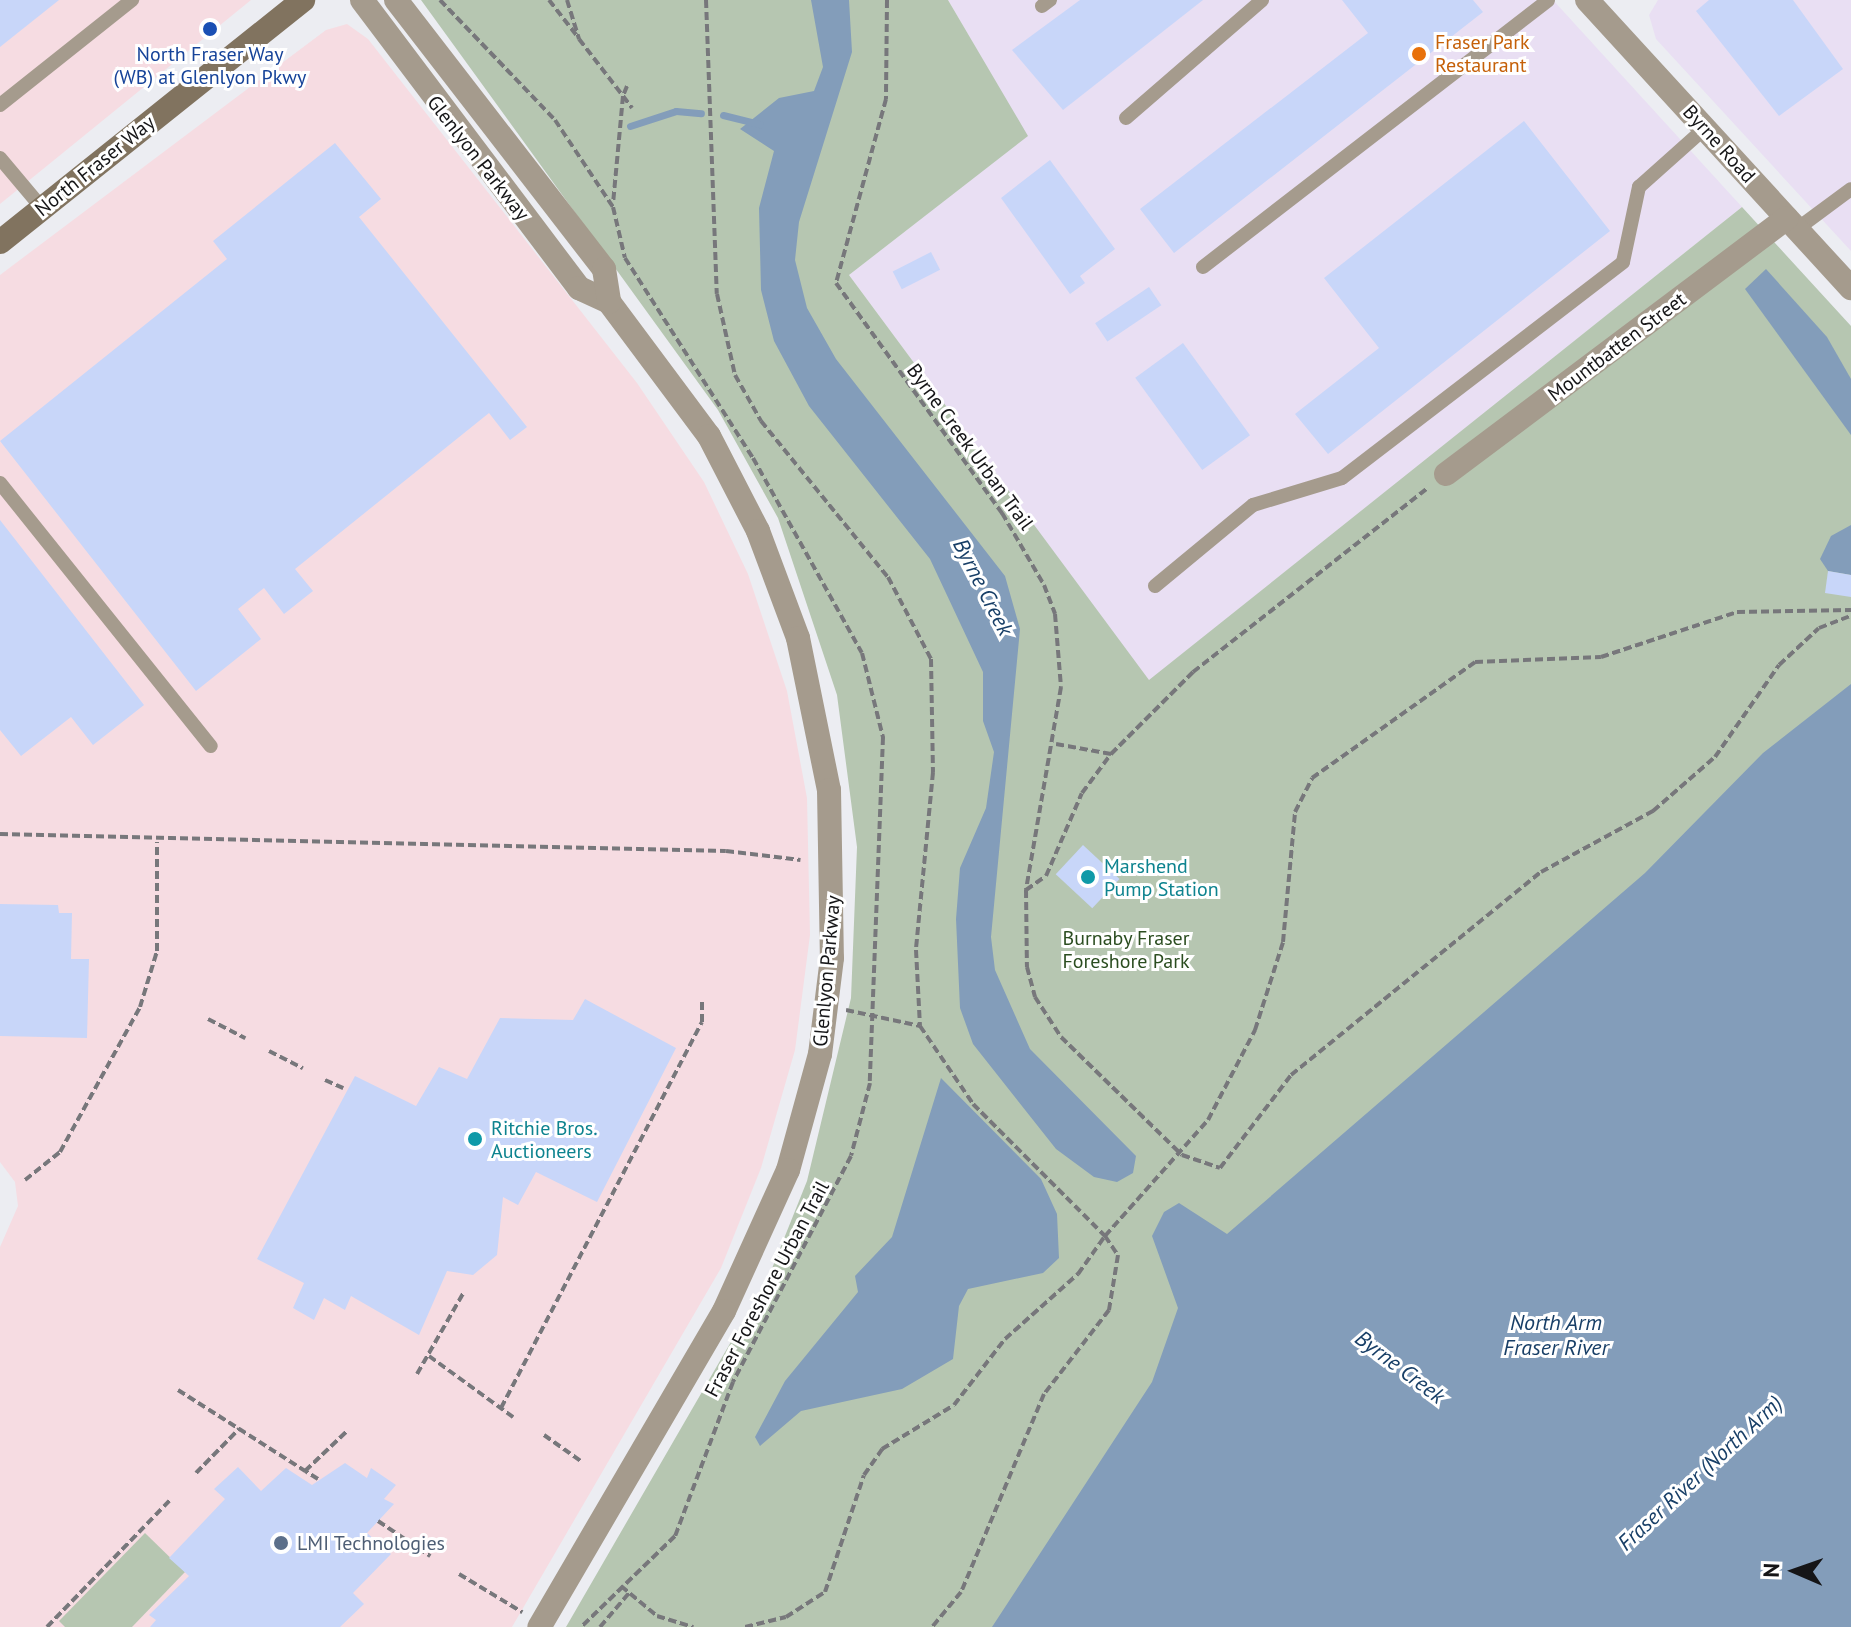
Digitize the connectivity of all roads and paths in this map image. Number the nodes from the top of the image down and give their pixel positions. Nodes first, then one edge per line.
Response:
1 (132, 0) edge
2 (303, 0) edge
3 (362, 0) edge
4 (396, 0) edge
5 (549, 0) edge
6 (567, 0) edge
7 (706, 0) edge
8 (887, 0) edge
9 (1262, 0) edge
10 (1548, 0) edge
11 (1600, 4) edge
12 (579, 39) junction
13 (627, 86) dead end
14 (623, 96) junction
15 (0, 105) edge
16 (632, 108) dead end
17 (1126, 118) dead end
18 (1705, 128) junction
19 (0, 158) edge
20 (1851, 189) edge
21 (613, 207) dead end
22 (42, 208) junction
23 (1792, 224) junction
24 (0, 242) edge
25 (1203, 267) dead end
26 (1851, 288) edge
27 (609, 302) junction
28 (1446, 474) joint
29 (0, 483) edge
30 (1155, 586) dead end
31 (1851, 610) edge
32 (1851, 616) edge
33 (1056, 744) junction
34 (211, 746) dead end
35 (1111, 754) junction
36 (0, 834) edge
37 (157, 842) junction
38 (800, 860) dead end
39 (1026, 890) junction
40 (702, 1002) dead end
41 (208, 1019) dead end
42 (920, 1026) junction
43 (245, 1038) dead end
44 (269, 1051) dead end
45 (303, 1068) dead end
46 (325, 1080) dead end
47 (343, 1088) dead end
48 (1182, 1155) junction
49 (25, 1180) dead end
50 (1105, 1236) junction
51 (464, 1292) dead end
52 (429, 1356) junction
53 (417, 1374) dead end
54 (178, 1390) dead end
55 (501, 1408) junction
56 (513, 1417) dead end
57 (239, 1428) junction
58 (346, 1432) dead end
59 (544, 1435) dead end
60 (582, 1462) dead end
61 (305, 1471) junction
62 (196, 1473) dead end
63 (318, 1479) dead end
64 (170, 1500) dead end
65 (378, 1521) dead end
66 (430, 1556) dead end
67 (459, 1574) dead end
68 (621, 1586) junction
69 (629, 1593) junction
70 (540, 1625) edge
71 (47, 1627) edge
72 (581, 1627) edge
73 (600, 1627) edge
74 (693, 1627) edge
75 (745, 1627) edge
76 (932, 1627) edge

1 - 15 lane
2 - 22 street, North Fraser Way
3 - 27 street, Glenlyon Parkway
4 - 27 street, Glenlyon Parkway
5 - 12 path
6 - 12 path
7 - 42 path
8 - 33 path, Byrne Creek Urban Trail
9 - 17 lane
10 - 25 lane
11 - 18 street, Byrne Road
12 - 14 path
13 - 14 path
14 - 16 path
14 - 21 path
18 - 23 street, Byrne Road
18 - 30 lane
19 - 22 lane
20 - 23 lane
22 - 24 street, North Fraser Way
23 - 26 street, Byrne Road
23 - 28 street, Mountbatten Street
27 - 70 street, Glenlyon Parkway
28 - 35 path
29 - 34 lane
31 - 48 path
32 - 48 path
33 - 35 path
33 - 39 path, Byrne Creek Urban Trail
35 - 39 path
36 - 37 path
37 - 38 path
37 - 49 path
39 - 48 path, Byrne Creek Urban Trail
40 - 55 path
41 - 43 path
42 - 50 path
42 - 68 path, Fraser Foreshore Urban Trail
44 - 45 path
46 - 47 path
48 - 50 path
50 - 75 path
50 - 76 path
51 - 52 path
52 - 53 path
52 - 55 path
54 - 57 path
55 - 56 path
57 - 61 path
57 - 62 path
58 - 61 path
59 - 60 path
61 - 63 path
64 - 71 path
65 - 66 path
67 - 70 path
68 - 69 path
68 - 72 path, Fraser Foreshore Urban Trail
69 - 73 path
69 - 74 path

